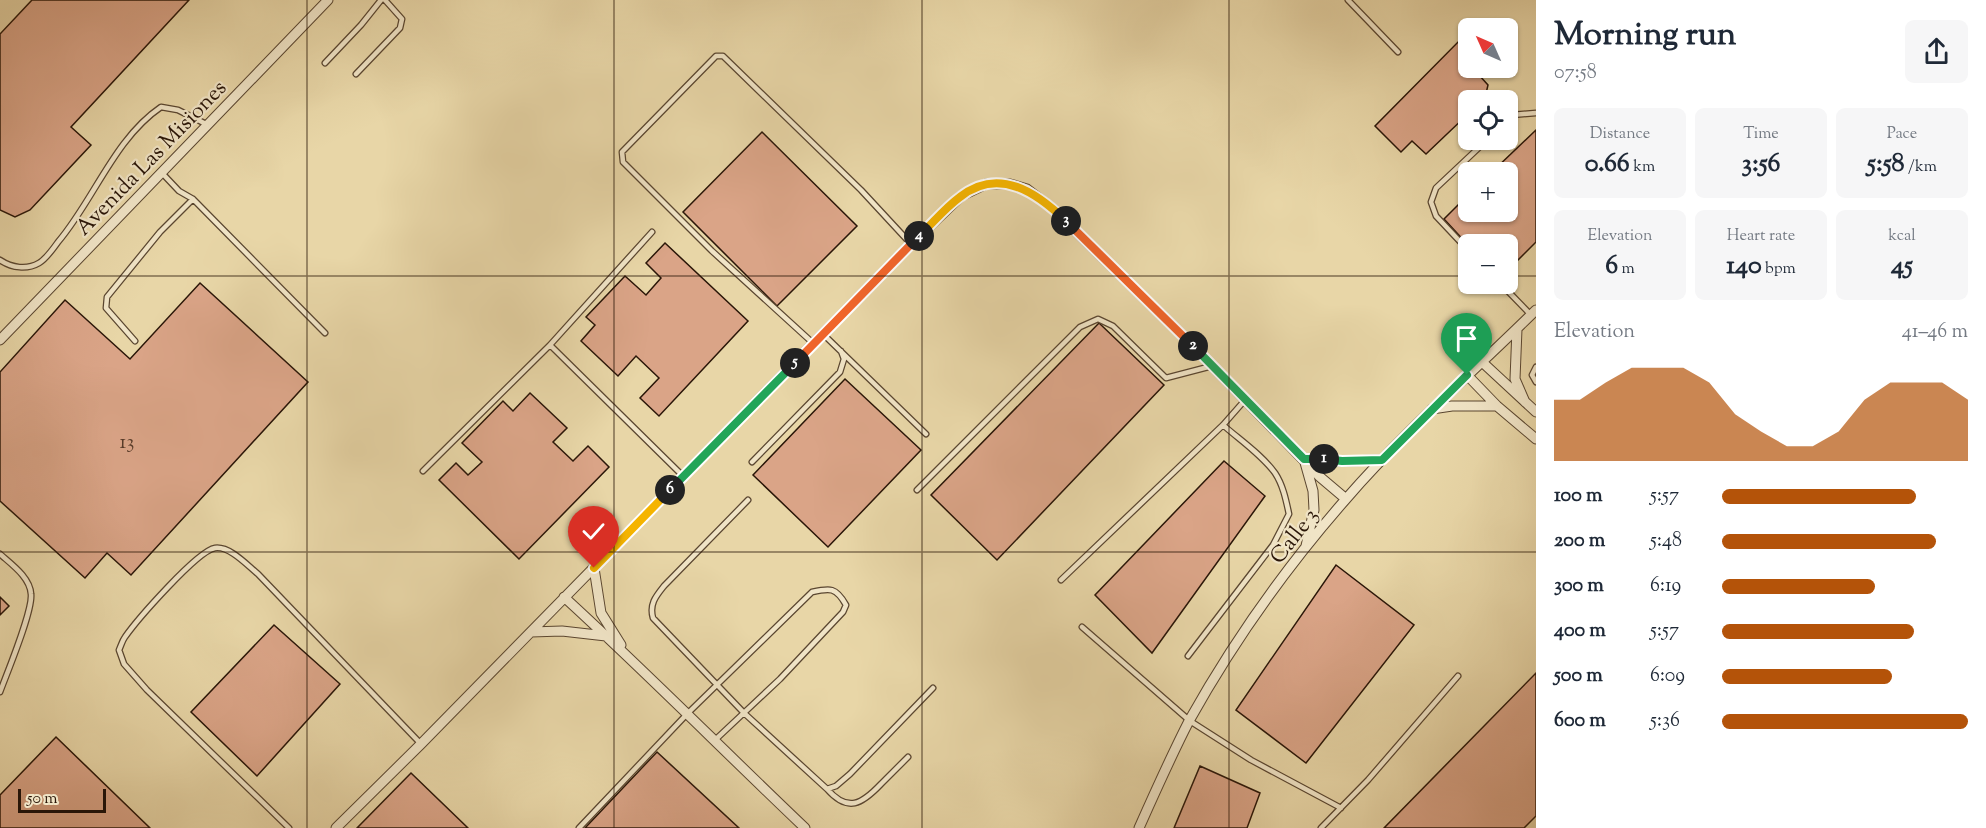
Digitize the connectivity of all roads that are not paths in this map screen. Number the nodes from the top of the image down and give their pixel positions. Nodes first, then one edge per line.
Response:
1 (328, 0) edge
2 (383, 0) edge
3 (1348, 0) edge
4 (1398, 52) dead end
5 (325, 63) dead end
6 (356, 74) dead end
7 (1536, 114) edge
8 (1518, 115) edge
9 (208, 125) junction
10 (1476, 150) edge
11 (162, 173) junction
12 (193, 200) junction
13 (652, 232) dead end
14 (1458, 239) edge
15 (911, 244) junction
16 (0, 261) edge
17 (1513, 294) edge
18 (1534, 312) edge
19 (1517, 329) junction
20 (325, 333) dead end
21 (2, 334) edge
22 (824, 334) junction
23 (135, 341) dead end
24 (814, 344) junction
25 (550, 345) junction
26 (841, 351) junction
27 (1481, 361) junction
28 (1212, 366) junction
29 (1536, 367) edge
30 (1467, 375) junction
31 (1536, 382) edge
32 (1245, 400) junction
33 (1525, 402) junction
34 (1497, 406) junction
35 (1432, 409) junction
36 (1536, 412) edge
37 (1223, 425) junction
38 (926, 434) dead end
39 (1536, 439) edge
40 (1304, 459) junction
41 (1382, 460) junction
42 (752, 462) dead end
43 (423, 471) dead end
44 (683, 476) junction
45 (917, 490) dead end
46 (1346, 499) junction
47 (748, 500) dead end
48 (1306, 548) junction
49 (0, 554) edge
50 (594, 568) junction
51 (1060, 580) dead end
52 (564, 597) junction
53 (1082, 627) dead end
54 (531, 632) junction
55 (607, 636) junction
56 (627, 654) junction
57 (1188, 656) dead end
58 (1458, 676) dead end
59 (718, 684) junction
60 (933, 688) dead end
61 (0, 692) edge
62 (744, 713) junction
63 (687, 714) junction
64 (1190, 721) junction
65 (714, 741) junction
66 (421, 744) junction
67 (908, 757) dead end
68 (827, 789) junction
69 (1341, 808) junction
70 (289, 828) edge
71 (336, 828) edge
72 (579, 828) edge
73 (805, 828) edge
74 (1139, 828) edge
75 (1321, 828) edge

1 - 9 street, Avenida Las Misiones
2 - 5 lane
2 - 6 lane
3 - 4 lane
7 - 8 lane
9 - 11 street, Avenida Las Misiones
9 - 16 lane
10 - 14 lane
11 - 12 lane
11 - 21 street, Avenida Las Misiones
12 - 20 lane
12 - 23 lane
13 - 25 lane
15 - 22 street
15 - 24 lane
15 - 28 street
17 - 18 lane
18 - 19 street, Calle 3
19 - 27 street, Calle 3
19 - 33 street
22 - 24 street
22 - 26 lane
24 - 44 street
25 - 43 lane
25 - 44 lane
26 - 38 lane
26 - 42 lane
27 - 30 street, Calle 3
27 - 33 street
28 - 32 street
28 - 45 lane
29 - 31 lane
30 - 34 street
30 - 35 street, Calle 3
32 - 37 lane
32 - 40 street
33 - 36 street
34 - 35 street
34 - 39 street
35 - 41 street, Calle 3
37 - 51 lane
37 - 57 lane
40 - 41 street
40 - 46 street
40 - 48 street
41 - 46 street, Calle 3
44 - 50 street
46 - 48 street, Calle 3
47 - 59 lane
48 - 64 street, Calle 3
49 - 61 lane
50 - 52 street
50 - 56 street
52 - 54 street
52 - 55 street
53 - 64 lane
54 - 55 street
54 - 66 street
55 - 56 street
56 - 63 street
58 - 69 lane
59 - 62 lane
59 - 62 lane
59 - 63 lane
60 - 68 lane
62 - 65 lane
62 - 68 lane
63 - 65 street
63 - 72 lane
64 - 69 lane
64 - 74 street, Calle 3
65 - 73 street
66 - 70 lane
66 - 71 street
67 - 68 lane
69 - 75 lane

